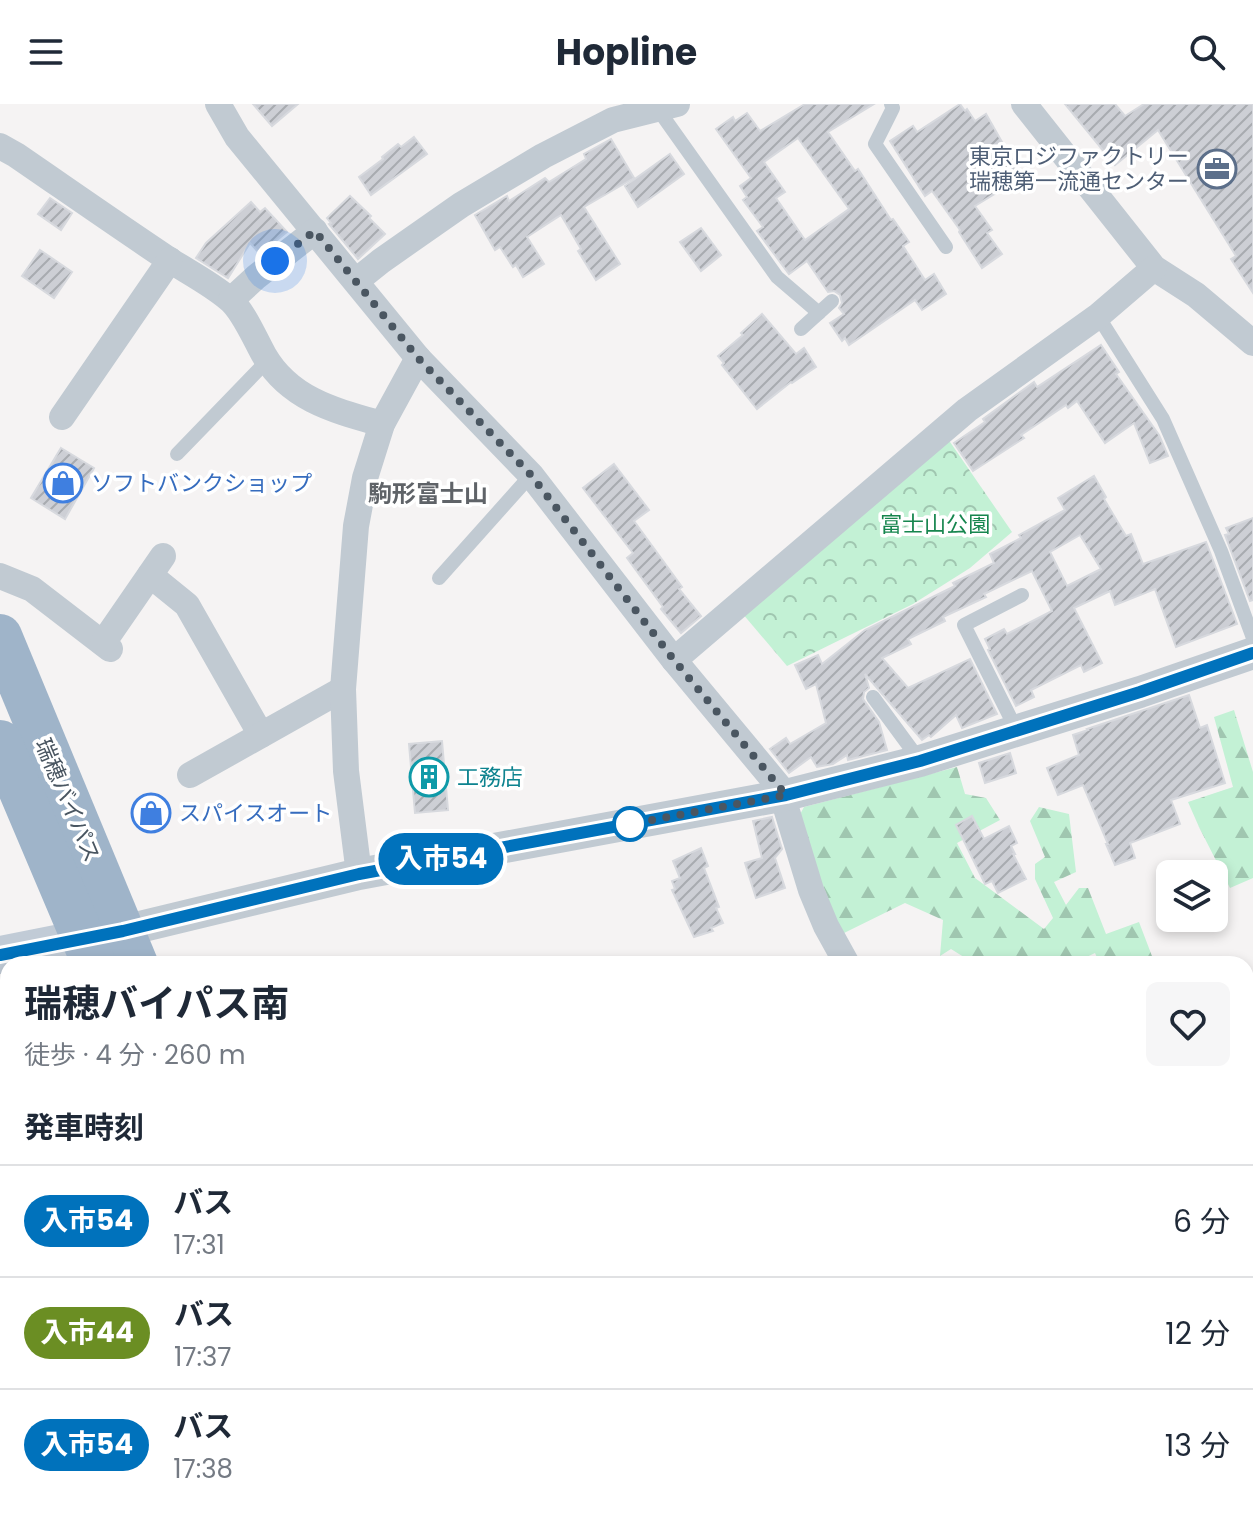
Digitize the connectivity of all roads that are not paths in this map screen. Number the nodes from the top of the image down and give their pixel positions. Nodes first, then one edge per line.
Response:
1 (218, 104) edge
2 (891, 104) edge
3 (1024, 104) edge
4 (667, 106) edge
5 (0, 146) edge
6 (315, 231) junction
7 (946, 247) dead end
8 (170, 260) junction
9 (1154, 268) junction
10 (356, 281) junction
11 (231, 300) junction
12 (832, 301) dead end
13 (819, 313) junction
14 (1098, 316) junction
15 (801, 329) dead end
16 (1253, 343) edge
17 (418, 358) junction
18 (267, 361) junction
19 (62, 417) dead end
20 (382, 424) junction
21 (177, 454) dead end
22 (531, 475) junction
23 (0, 576) edge
24 (439, 578) dead end
25 (1022, 595) dead end
26 (0, 636) edge
27 (1253, 638) edge
28 (1253, 653) edge
29 (674, 660) junction
30 (343, 689) junction
31 (873, 697) dead end
32 (1017, 731) junction
33 (261, 735) junction
34 (0, 742) edge
35 (920, 761) junction
36 (190, 775) dead end
37 (786, 795) junction
38 (359, 874) junction
39 (109, 949) edge
40 (0, 955) edge
41 (843, 956) edge

1 - 6 street
2 - 7 lane
3 - 9 street
4 - 10 street
4 - 13 lane
5 - 8 street
6 - 10 street
6 - 11 street
8 - 11 street
8 - 19 street
9 - 14 street
9 - 16 street
10 - 17 street
11 - 18 street
12 - 13 lane
13 - 15 lane
14 - 27 lane
14 - 29 street
17 - 20 street
17 - 22 street
18 - 20 street
18 - 21 lane
20 - 30 street
22 - 24 lane
22 - 29 street
23 - 33 street
25 - 32 lane
26 - 39 highway, 瑞穂バイパス
28 - 32 street
29 - 37 street
30 - 33 street
30 - 38 street
31 - 35 lane
32 - 35 street
33 - 36 street
34 - 39 highway, 瑞穂バイパス
35 - 37 street
37 - 38 street
37 - 41 street
38 - 39 street
39 - 40 main road

